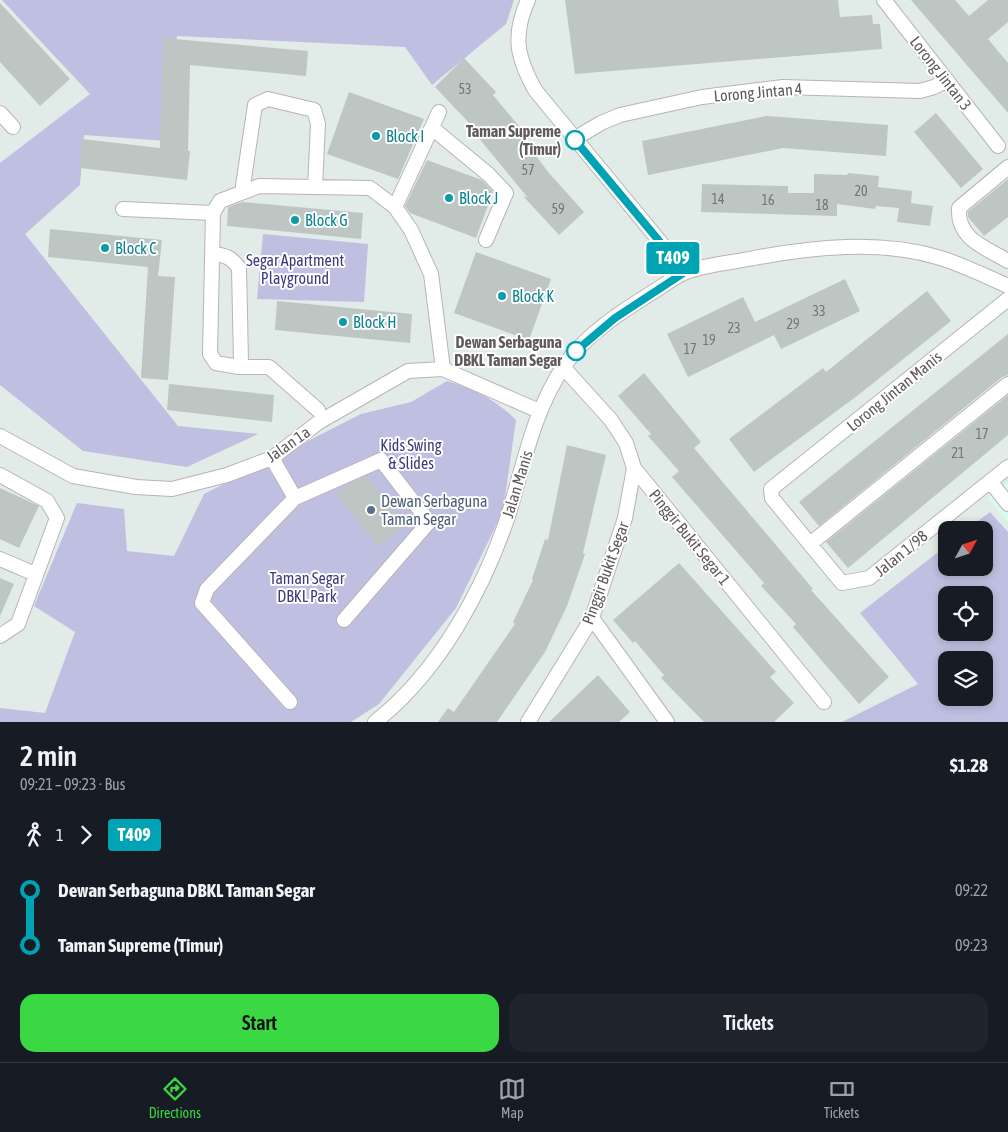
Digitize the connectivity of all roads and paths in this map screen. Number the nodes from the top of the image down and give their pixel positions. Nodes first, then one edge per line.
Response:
1 (528, 0) edge
2 (884, 0) edge
3 (947, 80) junction
4 (440, 112) dead end
5 (0, 113) edge
6 (13, 127) dead end
7 (432, 128) junction
8 (574, 140) junction
9 (998, 146) dead end
10 (1008, 166) edge
11 (315, 187) junction
12 (242, 192) junction
13 (395, 207) junction
14 (123, 209) dead end
15 (213, 213) junction
16 (486, 240) dead end
17 (213, 254) junction
18 (1008, 261) edge
19 (685, 272) junction
20 (1008, 286) edge
21 (1008, 299) edge
22 (239, 367) junction
23 (563, 367) junction
24 (442, 369) junction
25 (1008, 384) edge
26 (318, 410) dead end
27 (539, 411) junction
28 (0, 436) edge
29 (272, 458) junction
30 (1008, 467) edge
31 (634, 468) junction
32 (0, 475) edge
33 (990, 481) junction
34 (779, 482) joint
35 (295, 498) junction
36 (1008, 504) edge
37 (810, 544) junction
38 (0, 559) edge
39 (35, 574) junction
40 (592, 618) junction
41 (344, 620) dead end
42 (0, 636) edge
43 (290, 702) dead end
44 (824, 702) dead end
45 (375, 722) edge
46 (528, 722) edge
47 (667, 722) edge

1 - 8 street
2 - 3 street, Lorong Jintan 3
3 - 8 street, Lorong Jintan 4
3 - 9 street, Lorong Jintan 3
4 - 7 street
5 - 6 street
7 - 13 street
7 - 16 street
8 - 19 street
10 - 18 street
11 - 12 street
11 - 12 street
11 - 13 street
12 - 15 street
13 - 24 street
14 - 15 street
15 - 17 street
17 - 22 street
17 - 22 street
19 - 20 street
19 - 23 street, Jalan Manis
21 - 34 street, Lorong Jintan Manis
22 - 26 street
23 - 27 street, Jalan Manis
23 - 31 street, Pinggir Bukit Segar 1
24 - 27 street, Jalan 1a
24 - 29 street, Jalan 1a
25 - 37 street
27 - 45 street, Jalan Manis
28 - 29 street, Jalan 1a
29 - 35 street
30 - 33 street, Jalan 1/98
31 - 40 street, Pinggir Bukit Segar
31 - 44 street, Pinggir Bukit Segar 1
32 - 39 street
33 - 36 street
33 - 37 street, Jalan 1/98
34 - 37 street, Jalan 1/98
35 - 41 street
35 - 43 street
38 - 39 street
39 - 42 street
40 - 46 street, Pinggir Bukit Segar
40 - 47 street

